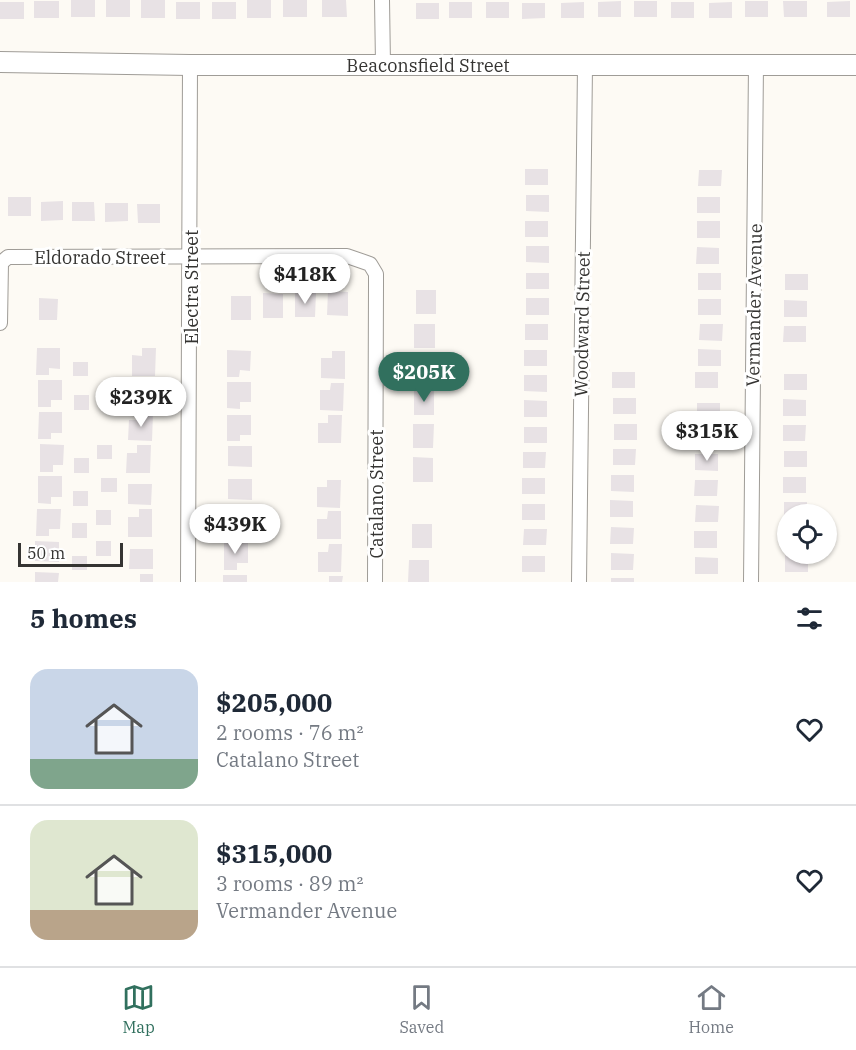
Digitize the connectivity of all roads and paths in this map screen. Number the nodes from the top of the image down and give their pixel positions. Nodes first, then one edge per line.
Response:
1 (382, 0) edge
2 (0, 62) edge
3 (383, 64) junction
4 (756, 64) junction
5 (190, 65) junction
6 (856, 65) edge
7 (585, 66) junction
8 (191, 257) junction
9 (370, 264) joint
10 (0, 323) edge
11 (188, 582) edge
12 (375, 582) edge
13 (579, 582) edge
14 (752, 582) edge

1 - 3 street
2 - 5 street, Beaconsfield Street
3 - 5 street, Beaconsfield Street
3 - 7 street, Beaconsfield Street
4 - 6 street, Beaconsfield Street
4 - 7 street, Beaconsfield Street
4 - 14 street, Vermander Avenue
5 - 8 street, Electra Street
7 - 13 street, Woodward Street
8 - 9 street, Eldorado Street
8 - 10 street, Eldorado Street
8 - 11 street, Electra Street
9 - 12 street, Catalano Street

